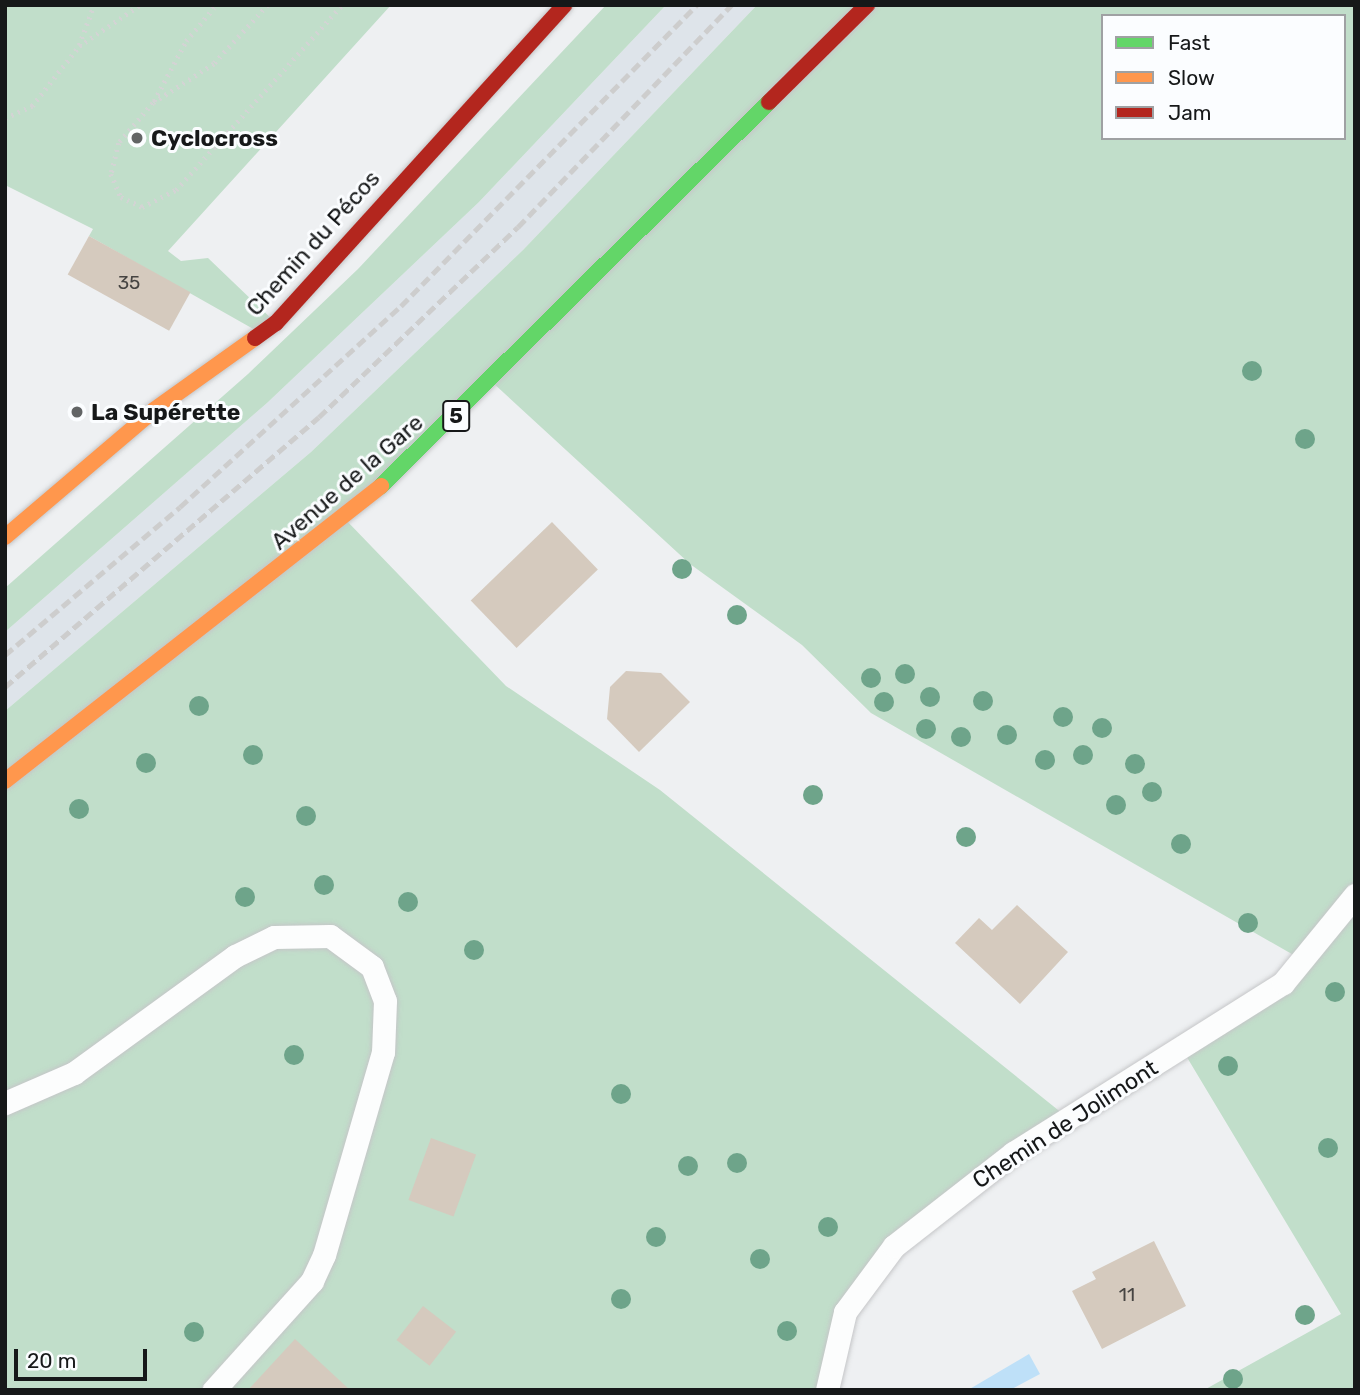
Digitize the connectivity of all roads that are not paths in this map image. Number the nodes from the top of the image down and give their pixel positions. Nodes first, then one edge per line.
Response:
1 (564, 5) edge
2 (867, 5) edge
3 (5, 537) edge
4 (5, 781) edge
5 (1355, 895) edge
6 (5, 1103) edge
7 (214, 1390) edge
8 (827, 1390) edge

1 - 3 main road, Chemin du Pécos
2 - 4 main road, Avenue de la Gare / 5
5 - 8 lane, Chemin de Jolimont
6 - 7 lane

